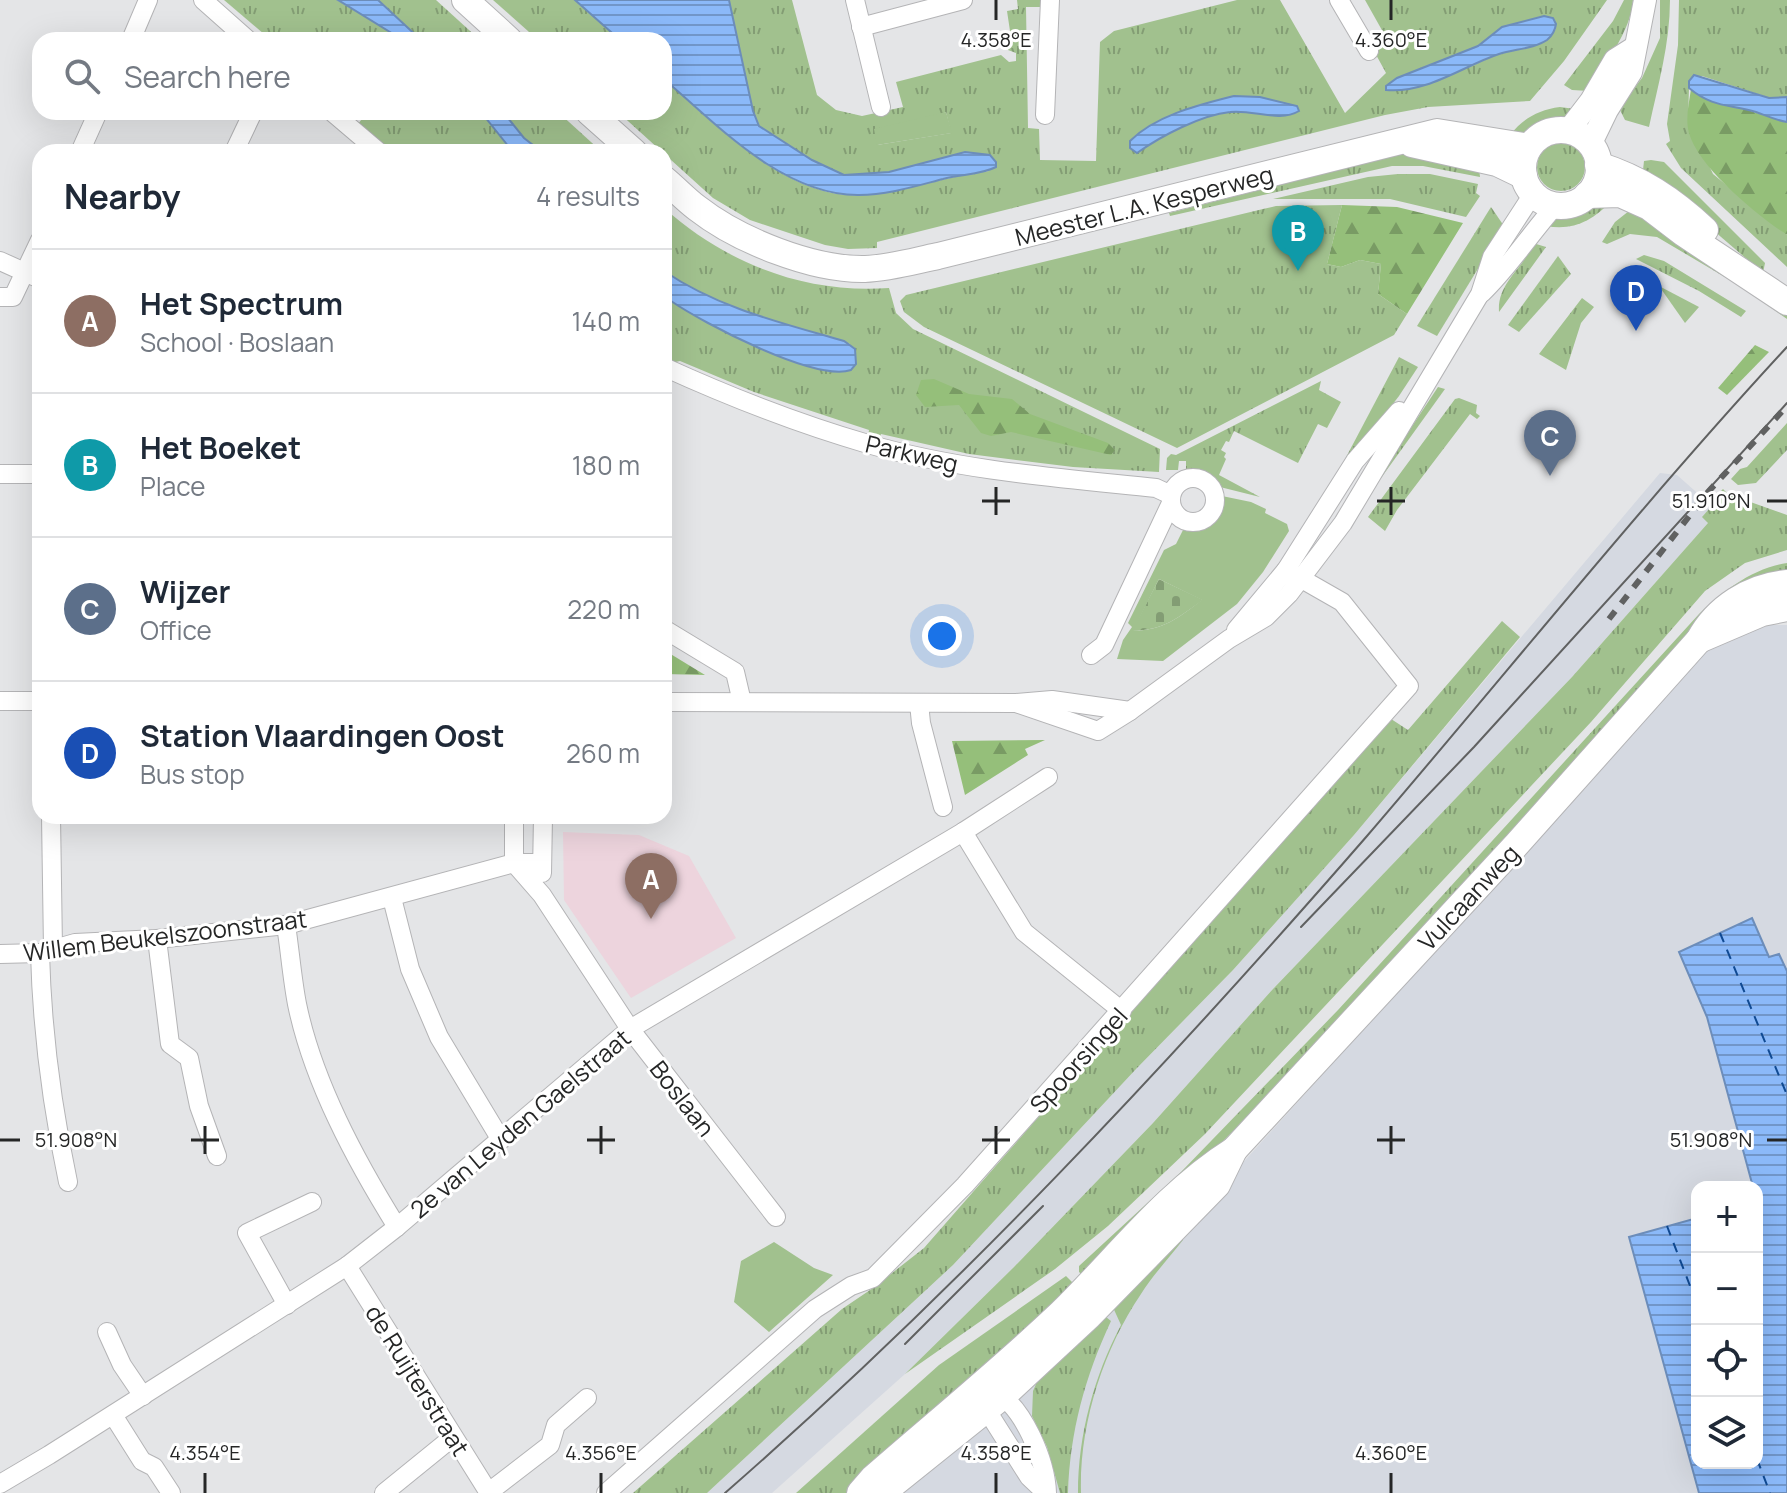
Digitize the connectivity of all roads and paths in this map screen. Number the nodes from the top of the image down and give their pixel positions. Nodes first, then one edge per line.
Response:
1 (148, 0) edge
2 (203, 0) edge
3 (465, 0) edge
4 (855, 0) edge
5 (963, 0) edge
6 (1050, 0) edge
7 (1339, 0) edge
8 (1645, 0) edge
9 (861, 27) junction
10 (134, 32) edge
11 (239, 32) edge
12 (500, 32) edge
13 (1634, 48) junction
14 (1369, 51) dead end
15 (881, 107) dead end
16 (1045, 115) dead end
17 (94, 120) edge
18 (249, 120) edge
19 (341, 120) edge
20 (598, 120) edge
21 (1568, 131) junction
22 (1401, 141) junction
23 (84, 144) edge
24 (238, 144) edge
25 (369, 144) edge
26 (625, 144) edge
27 (1529, 147) junction
28 (1594, 155) junction
29 (672, 186) edge
30 (1537, 192) junction
31 (1587, 195) junction
32 (0, 261) edge
33 (32, 276) edge
34 (32, 277) edge
35 (1763, 285) junction
36 (1480, 294) junction
37 (0, 297) edge
38 (1787, 302) edge
39 (672, 370) edge
40 (1427, 379) junction
41 (0, 474) edge
42 (32, 474) edge
43 (1330, 503) junction
44 (1343, 523) junction
45 (1294, 574) junction
46 (1787, 583) edge
47 (1787, 608) edge
48 (672, 634) edge
49 (1699, 640) junction
50 (1091, 655) dead end
51 (0, 701) edge
52 (32, 701) edge
53 (672, 702) edge
54 (742, 702) junction
55 (919, 703) junction
56 (1048, 777) dead end
57 (943, 807) dead end
58 (51, 824) edge
59 (514, 824) edge
60 (543, 824) edge
61 (963, 832) junction
62 (514, 863) junction
63 (542, 863) junction
64 (542, 895) junction
65 (392, 898) junction
66 (286, 925) junction
67 (157, 939) junction
68 (47, 951) junction
69 (0, 954) edge
70 (1122, 1011) junction
71 (630, 1029) junction
72 (501, 1140) junction
73 (217, 1156) dead end
74 (68, 1182) dead end
75 (312, 1202) dead end
76 (776, 1217) dead end
77 (397, 1227) junction
78 (347, 1266) junction
79 (287, 1305) junction
80 (107, 1332) dead end
81 (143, 1396) junction
82 (990, 1397) junction
83 (587, 1398) dead end
84 (113, 1415) junction
85 (453, 1437) junction
86 (0, 1484) edge
87 (489, 1492) edge
88 (171, 1493) edge
89 (384, 1493) edge
90 (606, 1493) edge
91 (860, 1493) edge
92 (882, 1493) edge
93 (1046, 1493) edge

1 - 10 street
2 - 11 street
3 - 12 main road
4 - 9 street
5 - 9 street
6 - 16 street
7 - 14 street
8 - 13 street
9 - 15 street
13 - 21 street
13 - 28 street
17 - 23 street
18 - 24 street
19 - 25 street
20 - 26 main road
21 - 27 main road
21 - 28 main road
22 - 27 main road, Meester L.A. Kesperweg
22 - 29 main road, Meester L.A. Kesperweg
22 - 30 main road, Meester L.A. Kesperweg
27 - 30 main road
28 - 31 main road
28 - 35 main road
30 - 31 main road
30 - 36 street
30 - 36 street
31 - 35 main road
32 - 33 street
34 - 37 street
35 - 38 main road
36 - 40 street
39 - 50 street, Parkweg
40 - 43 street
40 - 44 street
41 - 42 street
43 - 44 street
43 - 45 street
44 - 45 street
45 - 55 street
45 - 70 street, Spoorsingel
46 - 49 main road, Vulcaanweg
47 - 49 main road
48 - 54 street
49 - 82 main road, Vulcaanweg
51 - 52 street
53 - 54 street
54 - 55 street
55 - 57 street
56 - 61 street, 2e van Leyden Gaelstraat
58 - 68 street
59 - 62 street
60 - 63 street
61 - 70 street
61 - 71 street, 2e van Leyden Gaelstraat
62 - 63 street, Willem Beukelszoonstraat
62 - 64 street, Boslaan
62 - 65 street, Willem Beukelszoonstraat
63 - 64 street
64 - 71 street, Boslaan
65 - 66 street, Willem Beukelszoonstraat
65 - 72 street
66 - 67 street, Willem Beukelszoonstraat
66 - 77 street
67 - 68 street, Willem Beukelszoonstraat
67 - 73 street
68 - 69 street, Willem Beukelszoonstraat
68 - 74 street
70 - 90 street, Spoorsingel
71 - 72 street, 2e van Leyden Gaelstraat
71 - 76 street, Boslaan
72 - 77 street, 2e van Leyden Gaelstraat
75 - 79 street
77 - 78 street, 2e van Leyden Gaelstraat
78 - 79 street, 2e van Leyden Gaelstraat
78 - 85 street, de Ruijterstraat
79 - 81 street, 2e van Leyden Gaelstraat
80 - 81 street
81 - 84 street, 2e van Leyden Gaelstraat
82 - 91 main road, Vulcaanweg
82 - 92 main road, Vulcaanweg
82 - 93 street
83 - 87 street
84 - 86 street, 2e van Leyden Gaelstraat
84 - 88 street
85 - 87 street, de Ruijterstraat
85 - 89 street

